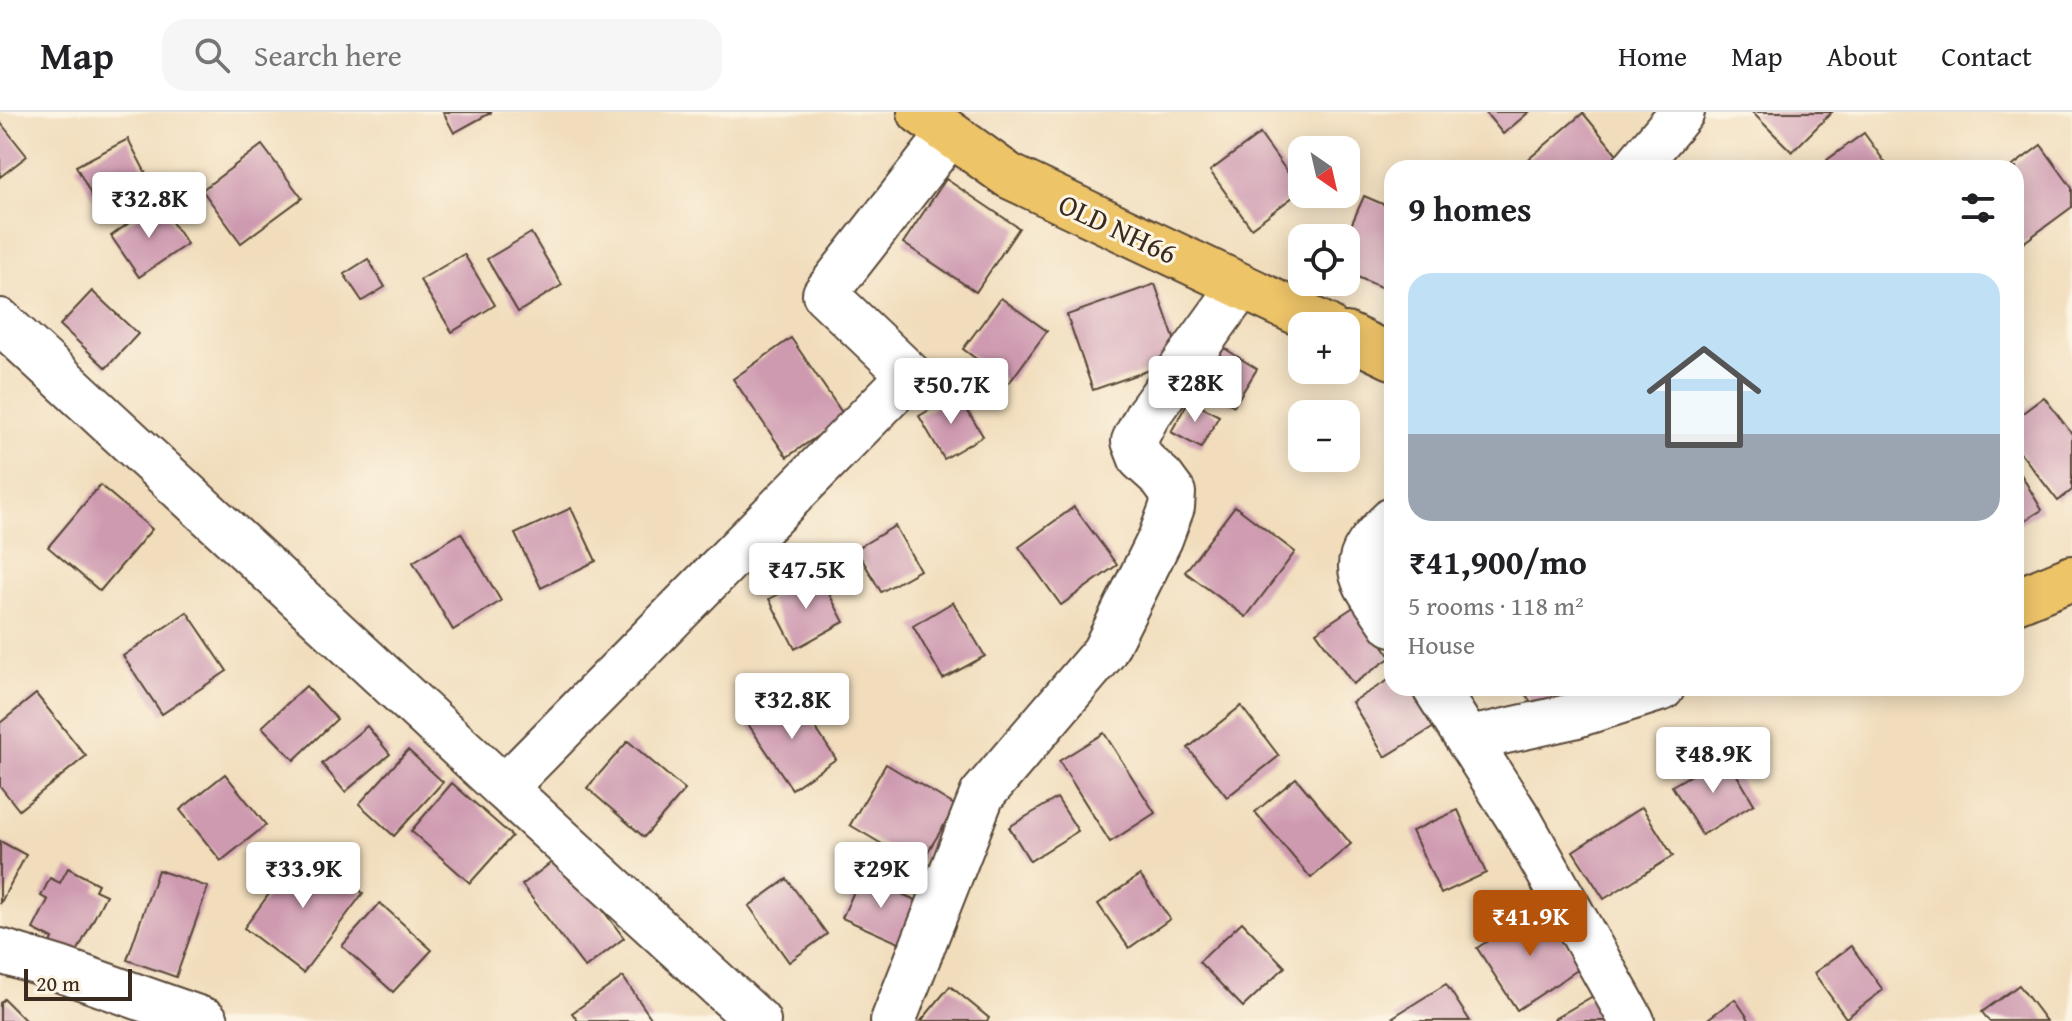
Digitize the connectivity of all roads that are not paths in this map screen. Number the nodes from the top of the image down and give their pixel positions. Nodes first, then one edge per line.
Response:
1 (1682, 112) edge
2 (935, 123) edge
3 (1642, 160) edge
4 (1241, 286) junction
5 (1296, 312) edge
6 (0, 321) edge
7 (1360, 342) edge
8 (1384, 353) edge
9 (1384, 528) edge
10 (2072, 578) edge
11 (2024, 598) edge
12 (1384, 612) edge
13 (1440, 696) edge
14 (1637, 696) edge
15 (1470, 739) junction
16 (504, 788) junction
17 (0, 951) edge
18 (206, 1021) edge
19 (758, 1021) edge
20 (893, 1021) edge
21 (1632, 1021) edge

1 - 3 street
2 - 4 main road, OLD NH66
2 - 16 street
4 - 5 main road, OLD NH66
4 - 20 street
6 - 16 street
7 - 8 main road
9 - 12 street
10 - 11 main road
13 - 15 street
14 - 15 street
15 - 21 street
16 - 19 street
17 - 18 street

